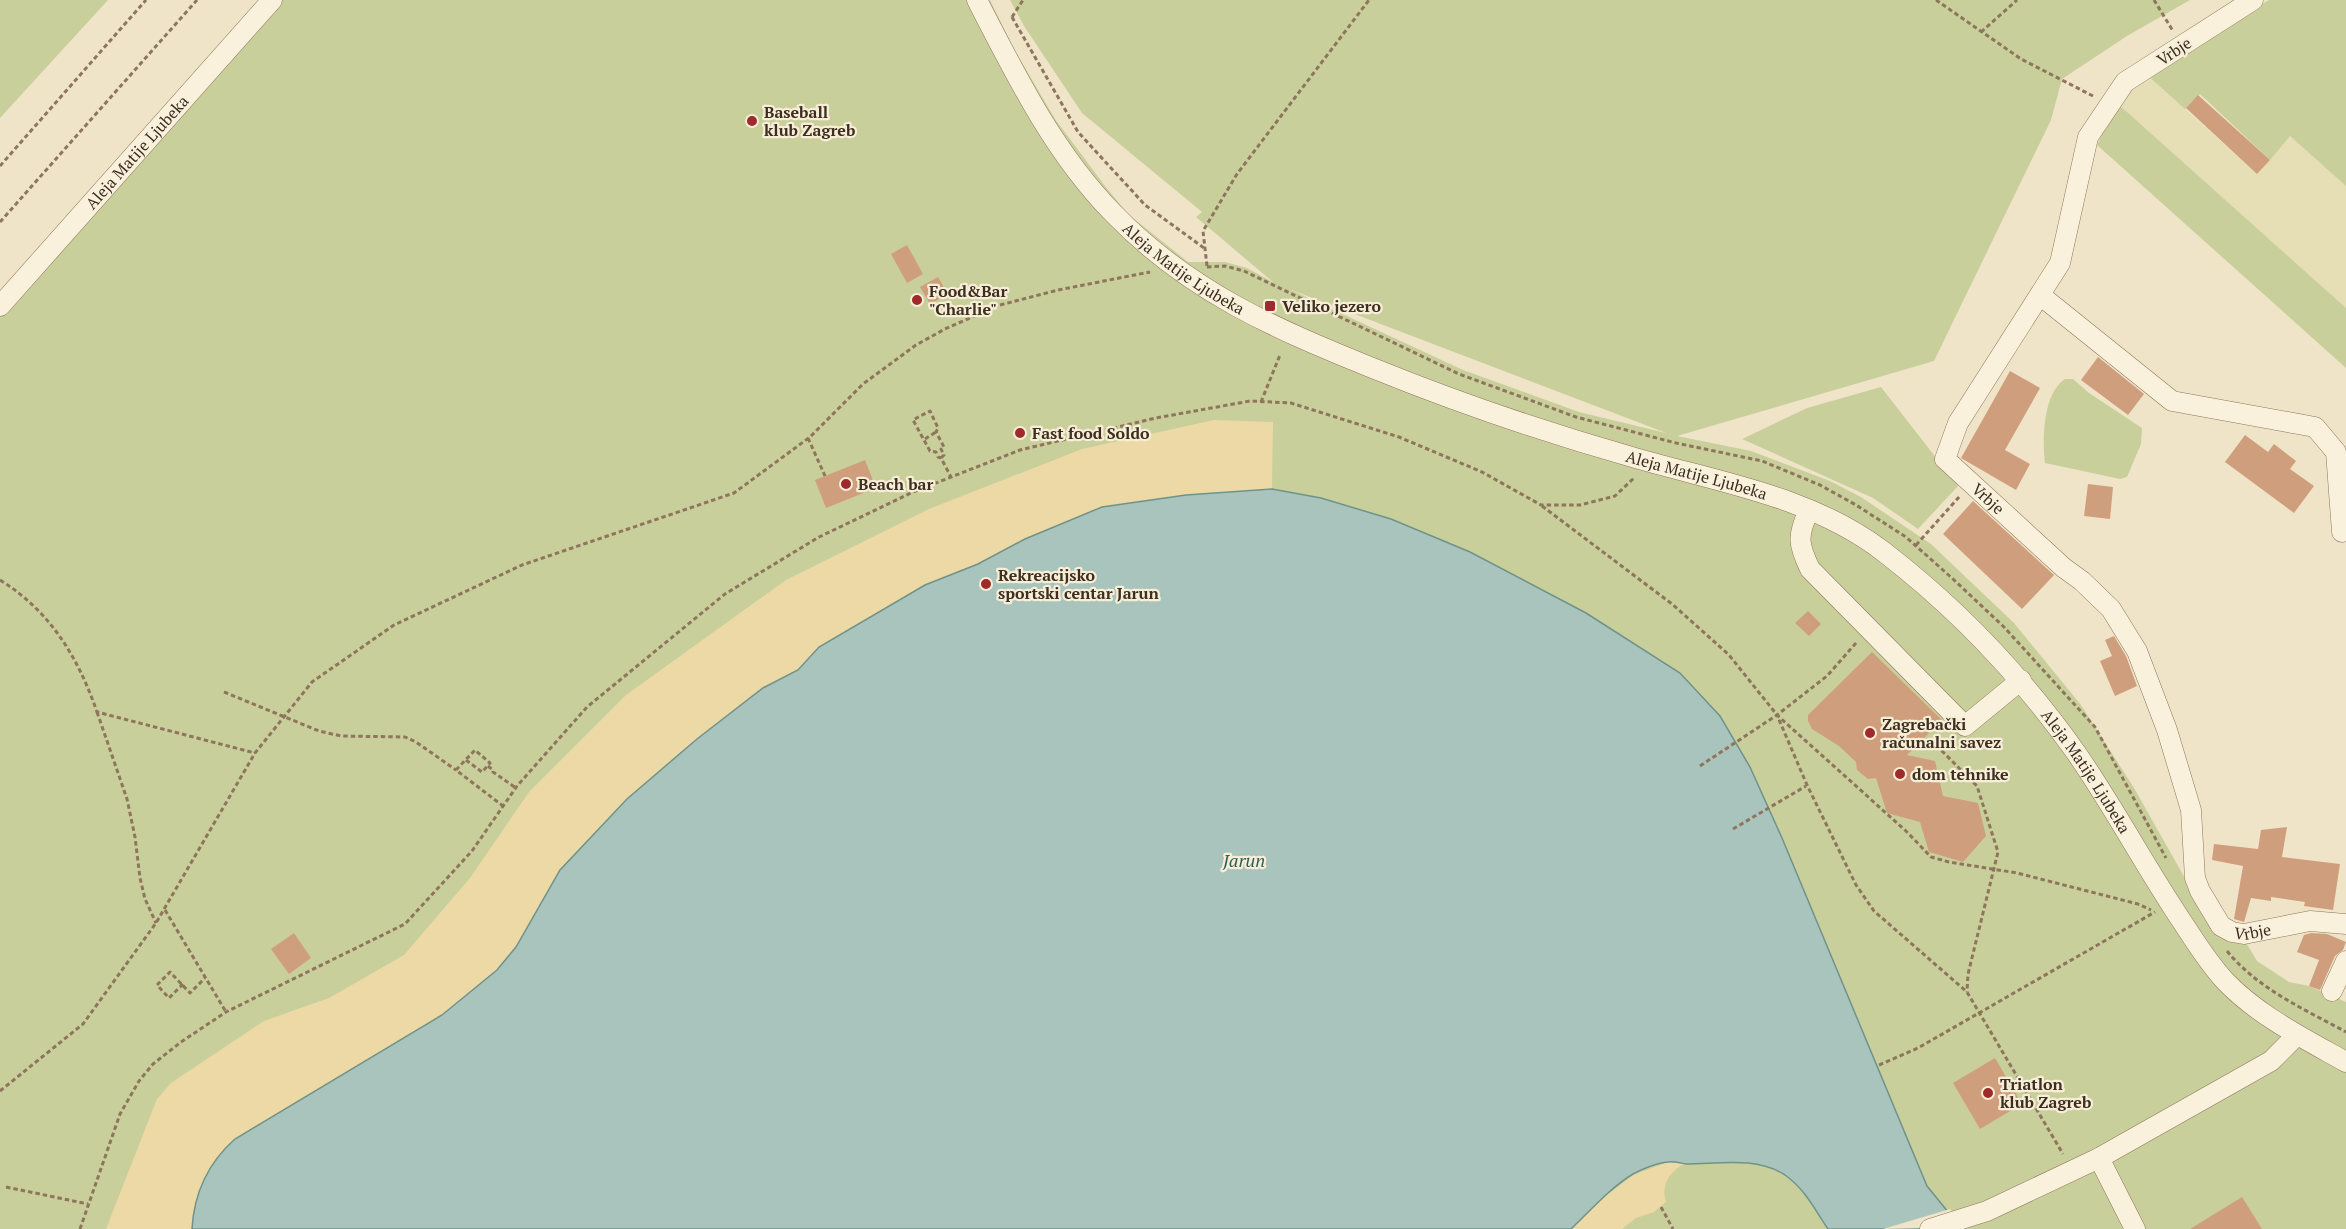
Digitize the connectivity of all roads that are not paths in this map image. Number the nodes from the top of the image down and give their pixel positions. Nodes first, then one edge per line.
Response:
1 (272, 0) edge
2 (977, 0) edge
3 (2253, 0) edge
4 (2040, 295) junction
5 (0, 306) edge
6 (1809, 510) junction
7 (2342, 532) dead end
8 (2021, 680) junction
9 (2346, 924) edge
10 (2346, 961) edge
11 (2332, 992) dead end
12 (2297, 1035) junction
13 (2346, 1062) edge
14 (2099, 1158) junction
15 (1930, 1229) edge
16 (2135, 1229) edge

1 - 5 street, Aleja Matije Ljubeka
2 - 6 street, Aleja Matije Ljubeka
3 - 4 street, Vrbje
4 - 7 street
4 - 9 street, Vrbje
6 - 8 street, Aleja Matije Ljubeka
6 - 8 street
8 - 12 street, Aleja Matije Ljubeka
10 - 11 street
12 - 13 street, Aleja Matije Ljubeka
12 - 14 street
14 - 15 street
14 - 16 street

